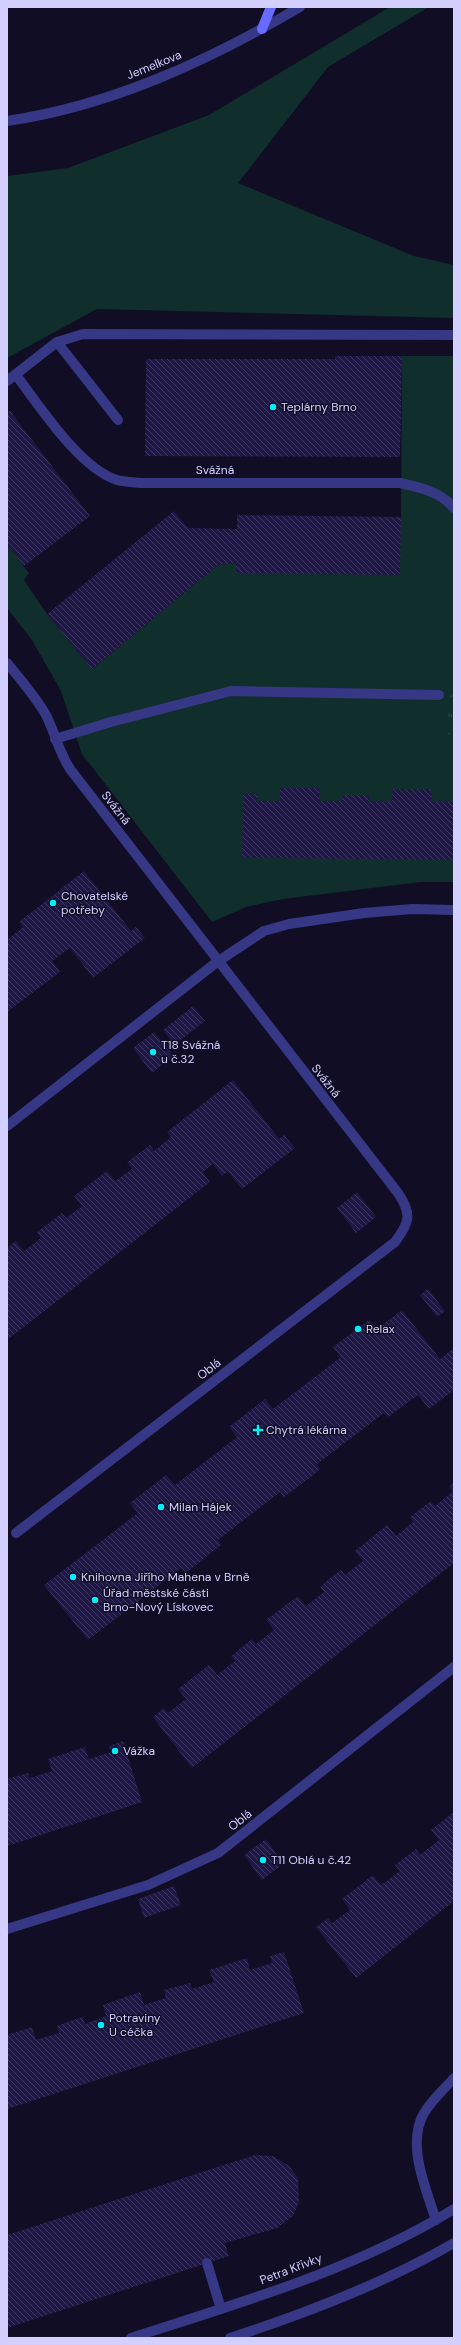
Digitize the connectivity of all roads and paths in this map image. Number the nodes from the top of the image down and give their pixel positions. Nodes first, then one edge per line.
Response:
1 (272, 7) edge
2 (300, 7) edge
3 (262, 29) junction
4 (7, 121) edge
5 (454, 335) edge
6 (57, 342) junction
7 (16, 375) junction
8 (7, 381) edge
9 (118, 420) dead end
10 (454, 508) edge
11 (7, 662) edge
12 (439, 695) dead end
13 (55, 739) junction
14 (454, 910) edge
15 (217, 962) junction
16 (7, 1126) edge
17 (409, 1219) joint
18 (16, 1533) dead end
19 (454, 1667) edge
20 (7, 1929) edge
21 (454, 2078) edge
22 (454, 2209) edge
23 (436, 2220) junction
24 (454, 2243) edge
25 (207, 2264) dead end
26 (221, 2309) junction
27 (131, 2338) edge
28 (230, 2338) edge

1 - 3 main road
2 - 3 street, Jemelkova
3 - 4 street, Jemelkova
5 - 6 street
6 - 7 street
6 - 9 street
7 - 8 street
7 - 10 street, Svážná
11 - 13 street, Svážná
12 - 13 street
13 - 15 street, Svážná
14 - 15 street
15 - 16 street
15 - 17 street, Svážná
17 - 18 street, Oblá
19 - 20 street, Oblá
21 - 23 street
22 - 23 street, Petra Křivky
23 - 26 street, Petra Křivky
24 - 28 street
25 - 26 street
26 - 27 street, Petra Křivky

